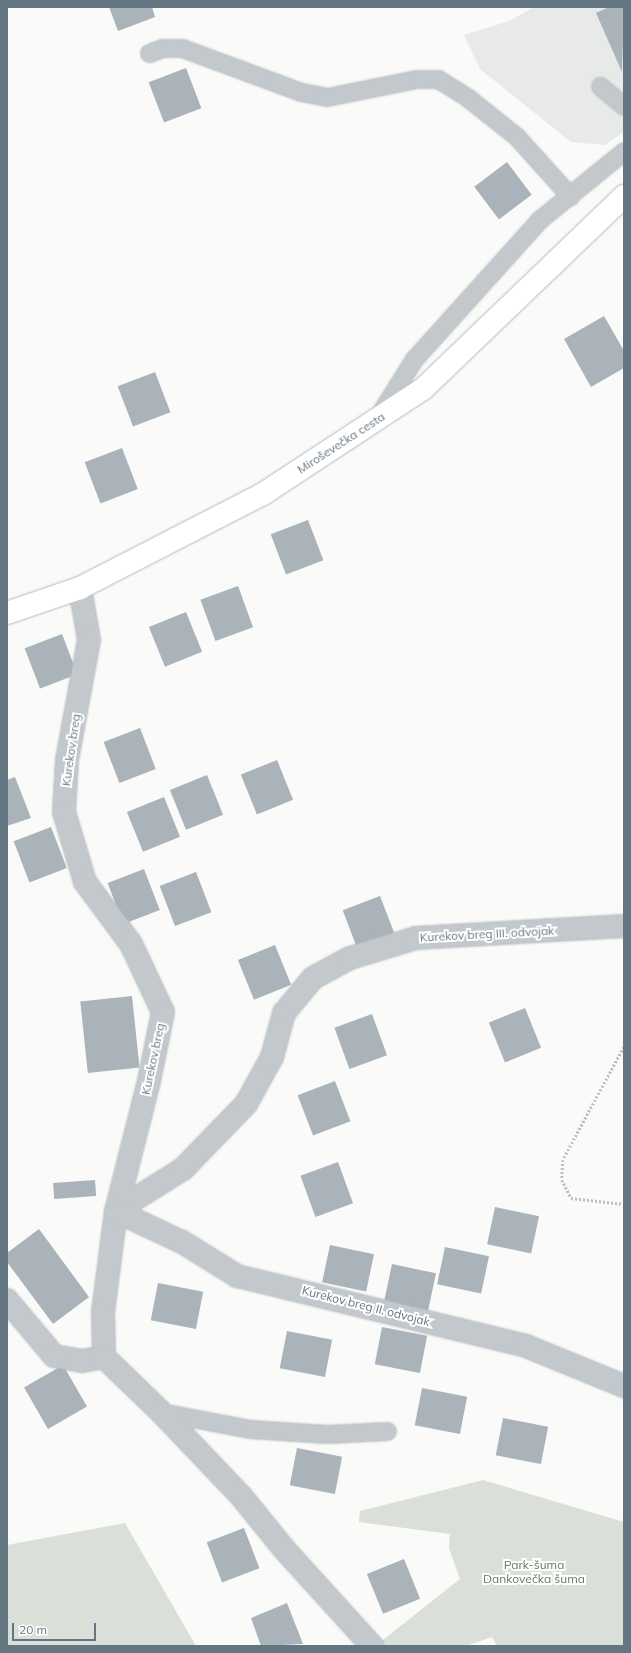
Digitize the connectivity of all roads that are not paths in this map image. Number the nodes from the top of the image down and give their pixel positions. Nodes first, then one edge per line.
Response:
1 (149, 53) dead end
2 (600, 86) dead end
3 (624, 106) edge
4 (624, 151) edge
5 (570, 196) junction
6 (624, 196) edge
7 (375, 421) junction
8 (80, 588) junction
9 (7, 613) edge
10 (624, 926) edge
11 (116, 1211) junction
12 (7, 1300) edge
13 (104, 1357) junction
14 (624, 1386) edge
15 (161, 1412) junction
16 (387, 1431) dead end
17 (372, 1646) edge

1 - 5 lane
2 - 3 lane
4 - 5 lane
5 - 7 lane
6 - 7 main road, Miroševečka cesta
7 - 8 main road, Miroševečka cesta
8 - 9 main road, Miroševečka cesta
8 - 11 street, Kurekov breg
10 - 11 street, Kurekov breg III. odvojak
11 - 13 street, Kurekov breg
11 - 14 street, Kurekov breg II. odvojak
12 - 13 street
13 - 15 street
15 - 16 lane
15 - 17 street

